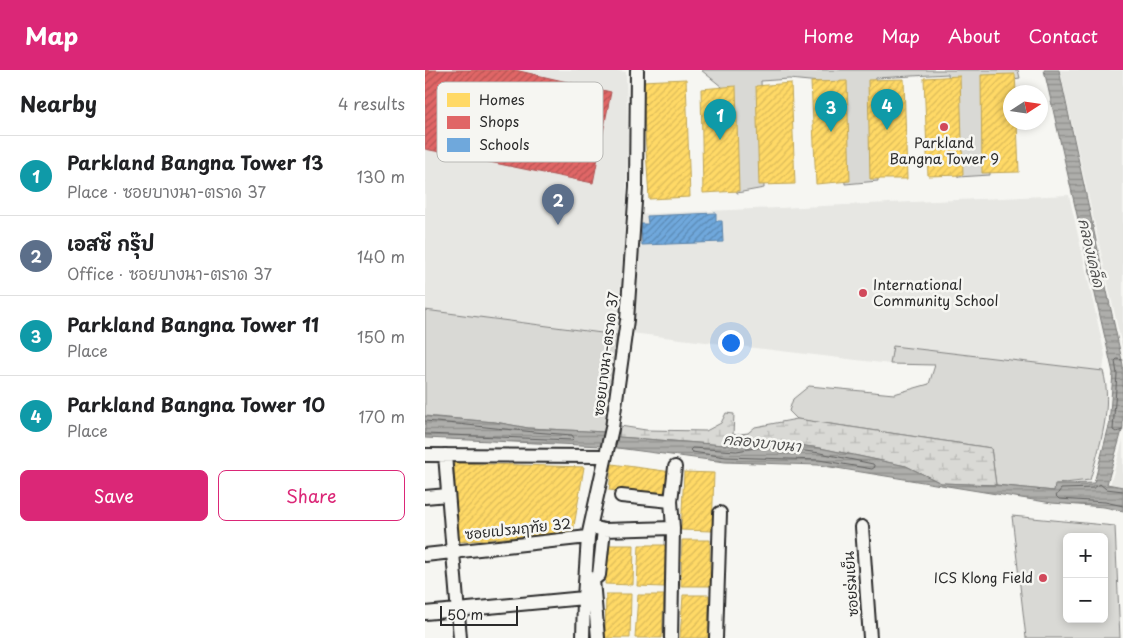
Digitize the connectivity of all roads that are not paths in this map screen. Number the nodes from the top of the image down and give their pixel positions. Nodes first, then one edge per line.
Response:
1 (637, 70) edge
2 (606, 454) junction
3 (425, 455) edge
4 (445, 456) junction
5 (675, 467) dead end
6 (448, 494) junction
7 (621, 496) dead end
8 (425, 497) edge
9 (671, 501) junction
10 (720, 513) dead end
11 (862, 527) dead end
12 (673, 528) junction
13 (594, 531) junction
14 (452, 552) junction
15 (425, 555) edge
16 (584, 598) junction
17 (458, 610) junction
18 (425, 613) edge
19 (460, 638) edge
20 (583, 638) edge
21 (598, 638) edge
22 (671, 638) edge
23 (716, 638) edge
24 (870, 638) edge

1 - 2 street, ซอยบางนา-ตราด 37
2 - 4 street
2 - 13 street, ซอยบางนา-ตราด 37
3 - 4 street
4 - 6 street
5 - 9 street
6 - 8 street
6 - 14 street
7 - 9 street
9 - 12 street
10 - 23 street
11 - 24 street, ซอยร่มเย็น
12 - 13 street, ซอยเปรมฤทัย 32
12 - 22 street
13 - 14 street, ซอยเปรมฤทัย 32
13 - 16 street, ซอยบางนา-ตราด 37
13 - 21 street
14 - 15 street, ซอยเปรมฤทัย 32
14 - 17 street
16 - 17 street
16 - 20 street, ซอยบางนา-ตราด 37
17 - 18 street
17 - 19 street

